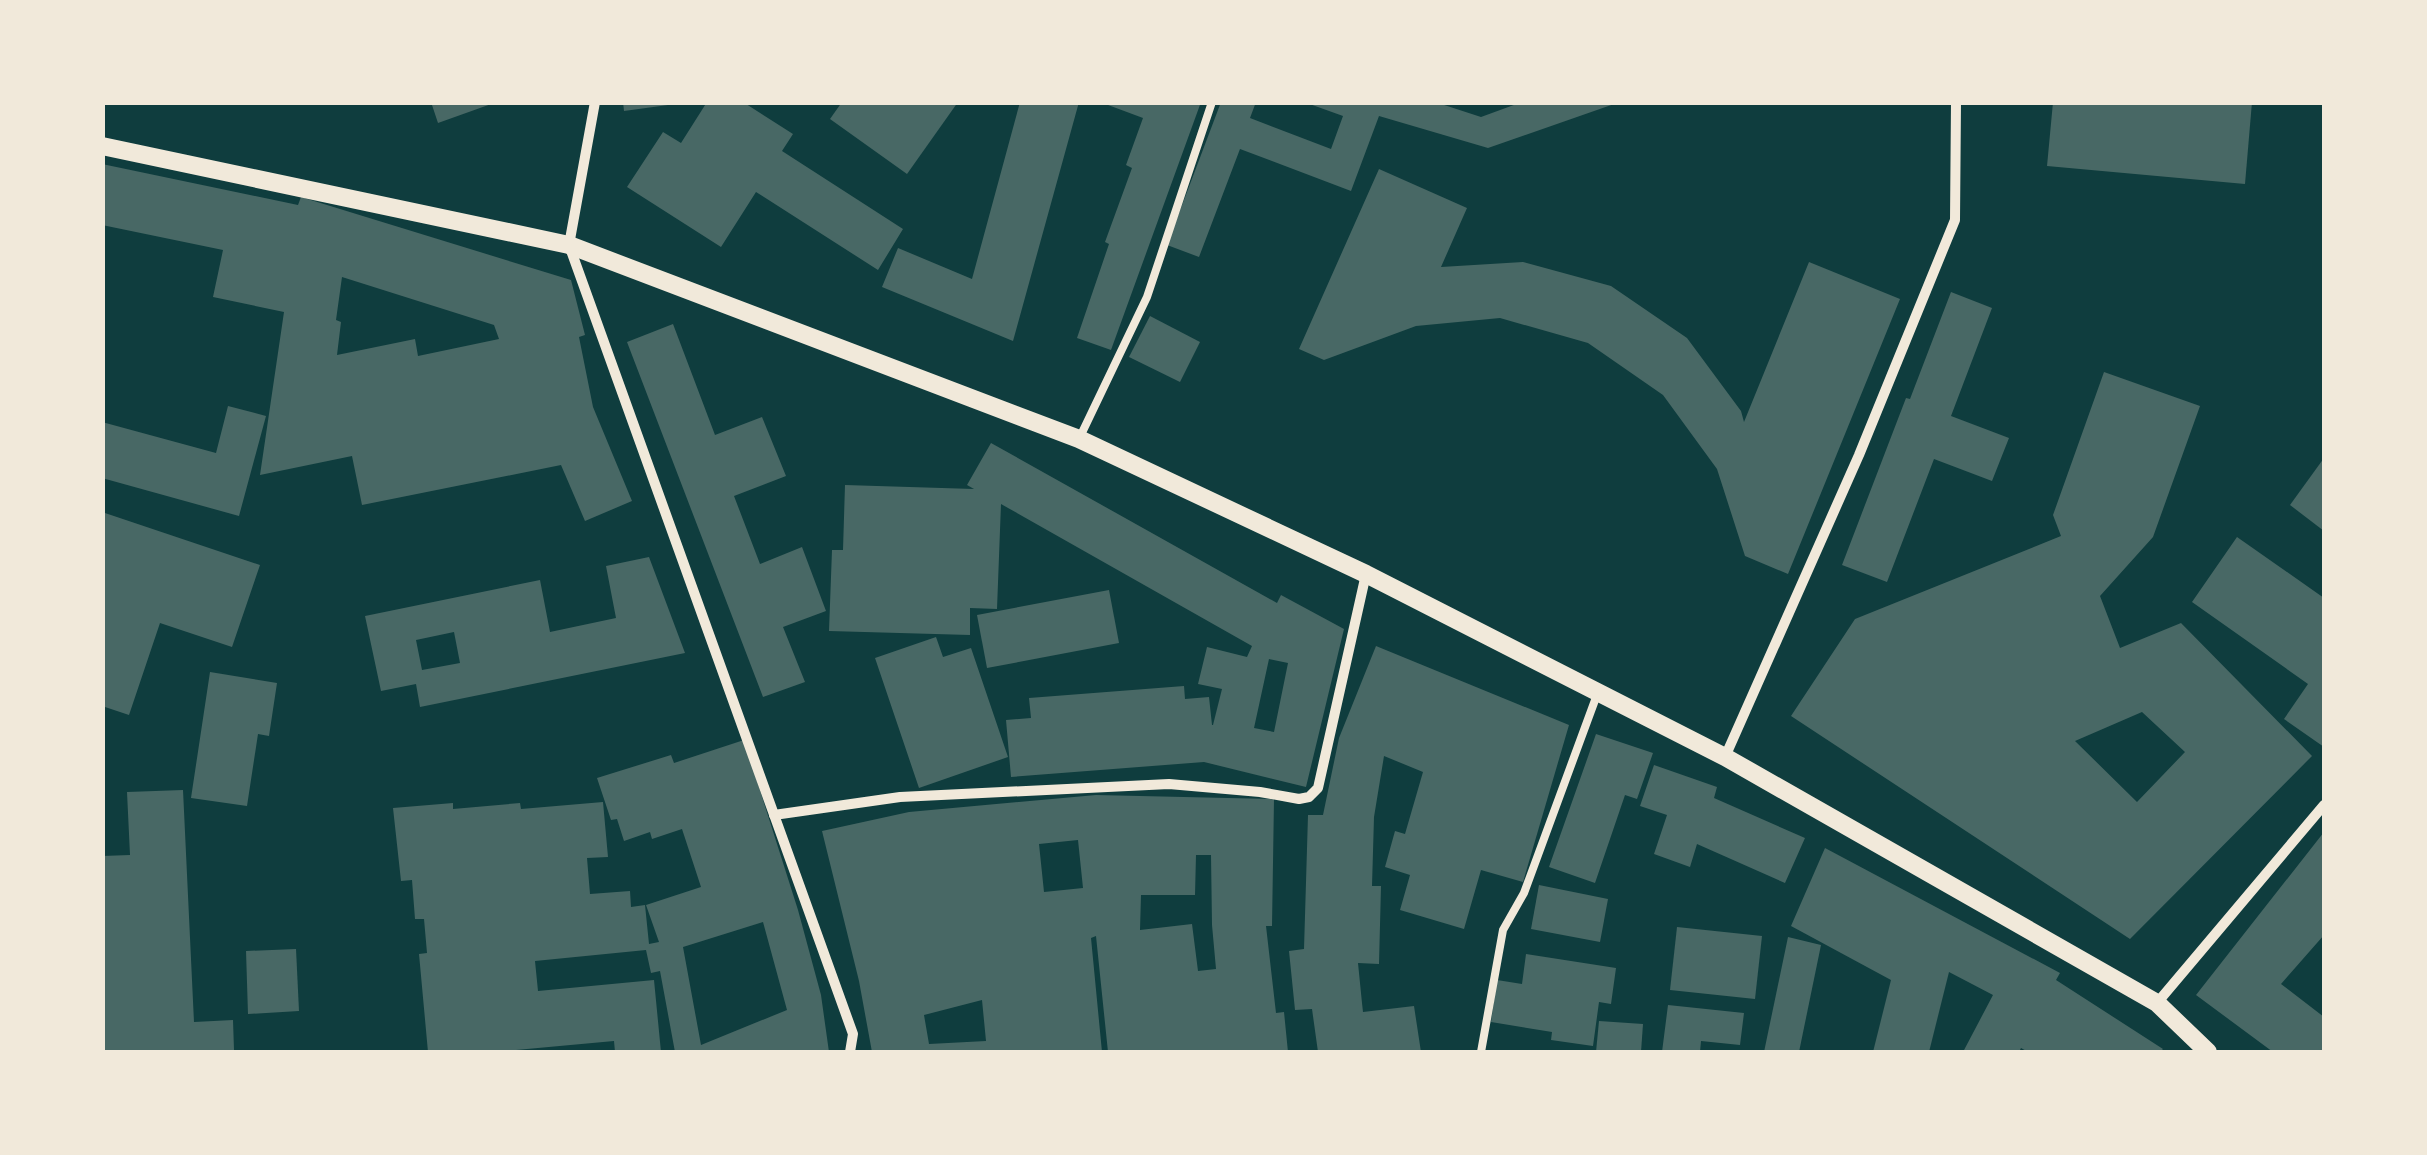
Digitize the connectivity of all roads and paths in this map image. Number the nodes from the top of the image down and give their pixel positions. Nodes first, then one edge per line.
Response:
1 (595, 102) edge
2 (1212, 102) edge
3 (1956, 102) edge
4 (102, 146) edge
5 (570, 245) junction
6 (1079, 438) junction
7 (1366, 574) junction
8 (1598, 692) junction
9 (1725, 757) junction
10 (2324, 805) edge
11 (774, 815) junction
12 (2157, 1003) junction
13 (850, 1052) edge
14 (1481, 1052) edge
15 (2208, 1052) edge

1 - 5 street
2 - 6 lane
3 - 9 street
4 - 5 street
5 - 6 street
5 - 11 street
6 - 7 street
7 - 8 street
7 - 11 street
8 - 9 street
8 - 14 lane
9 - 12 street
10 - 12 street
11 - 13 street
12 - 15 street

